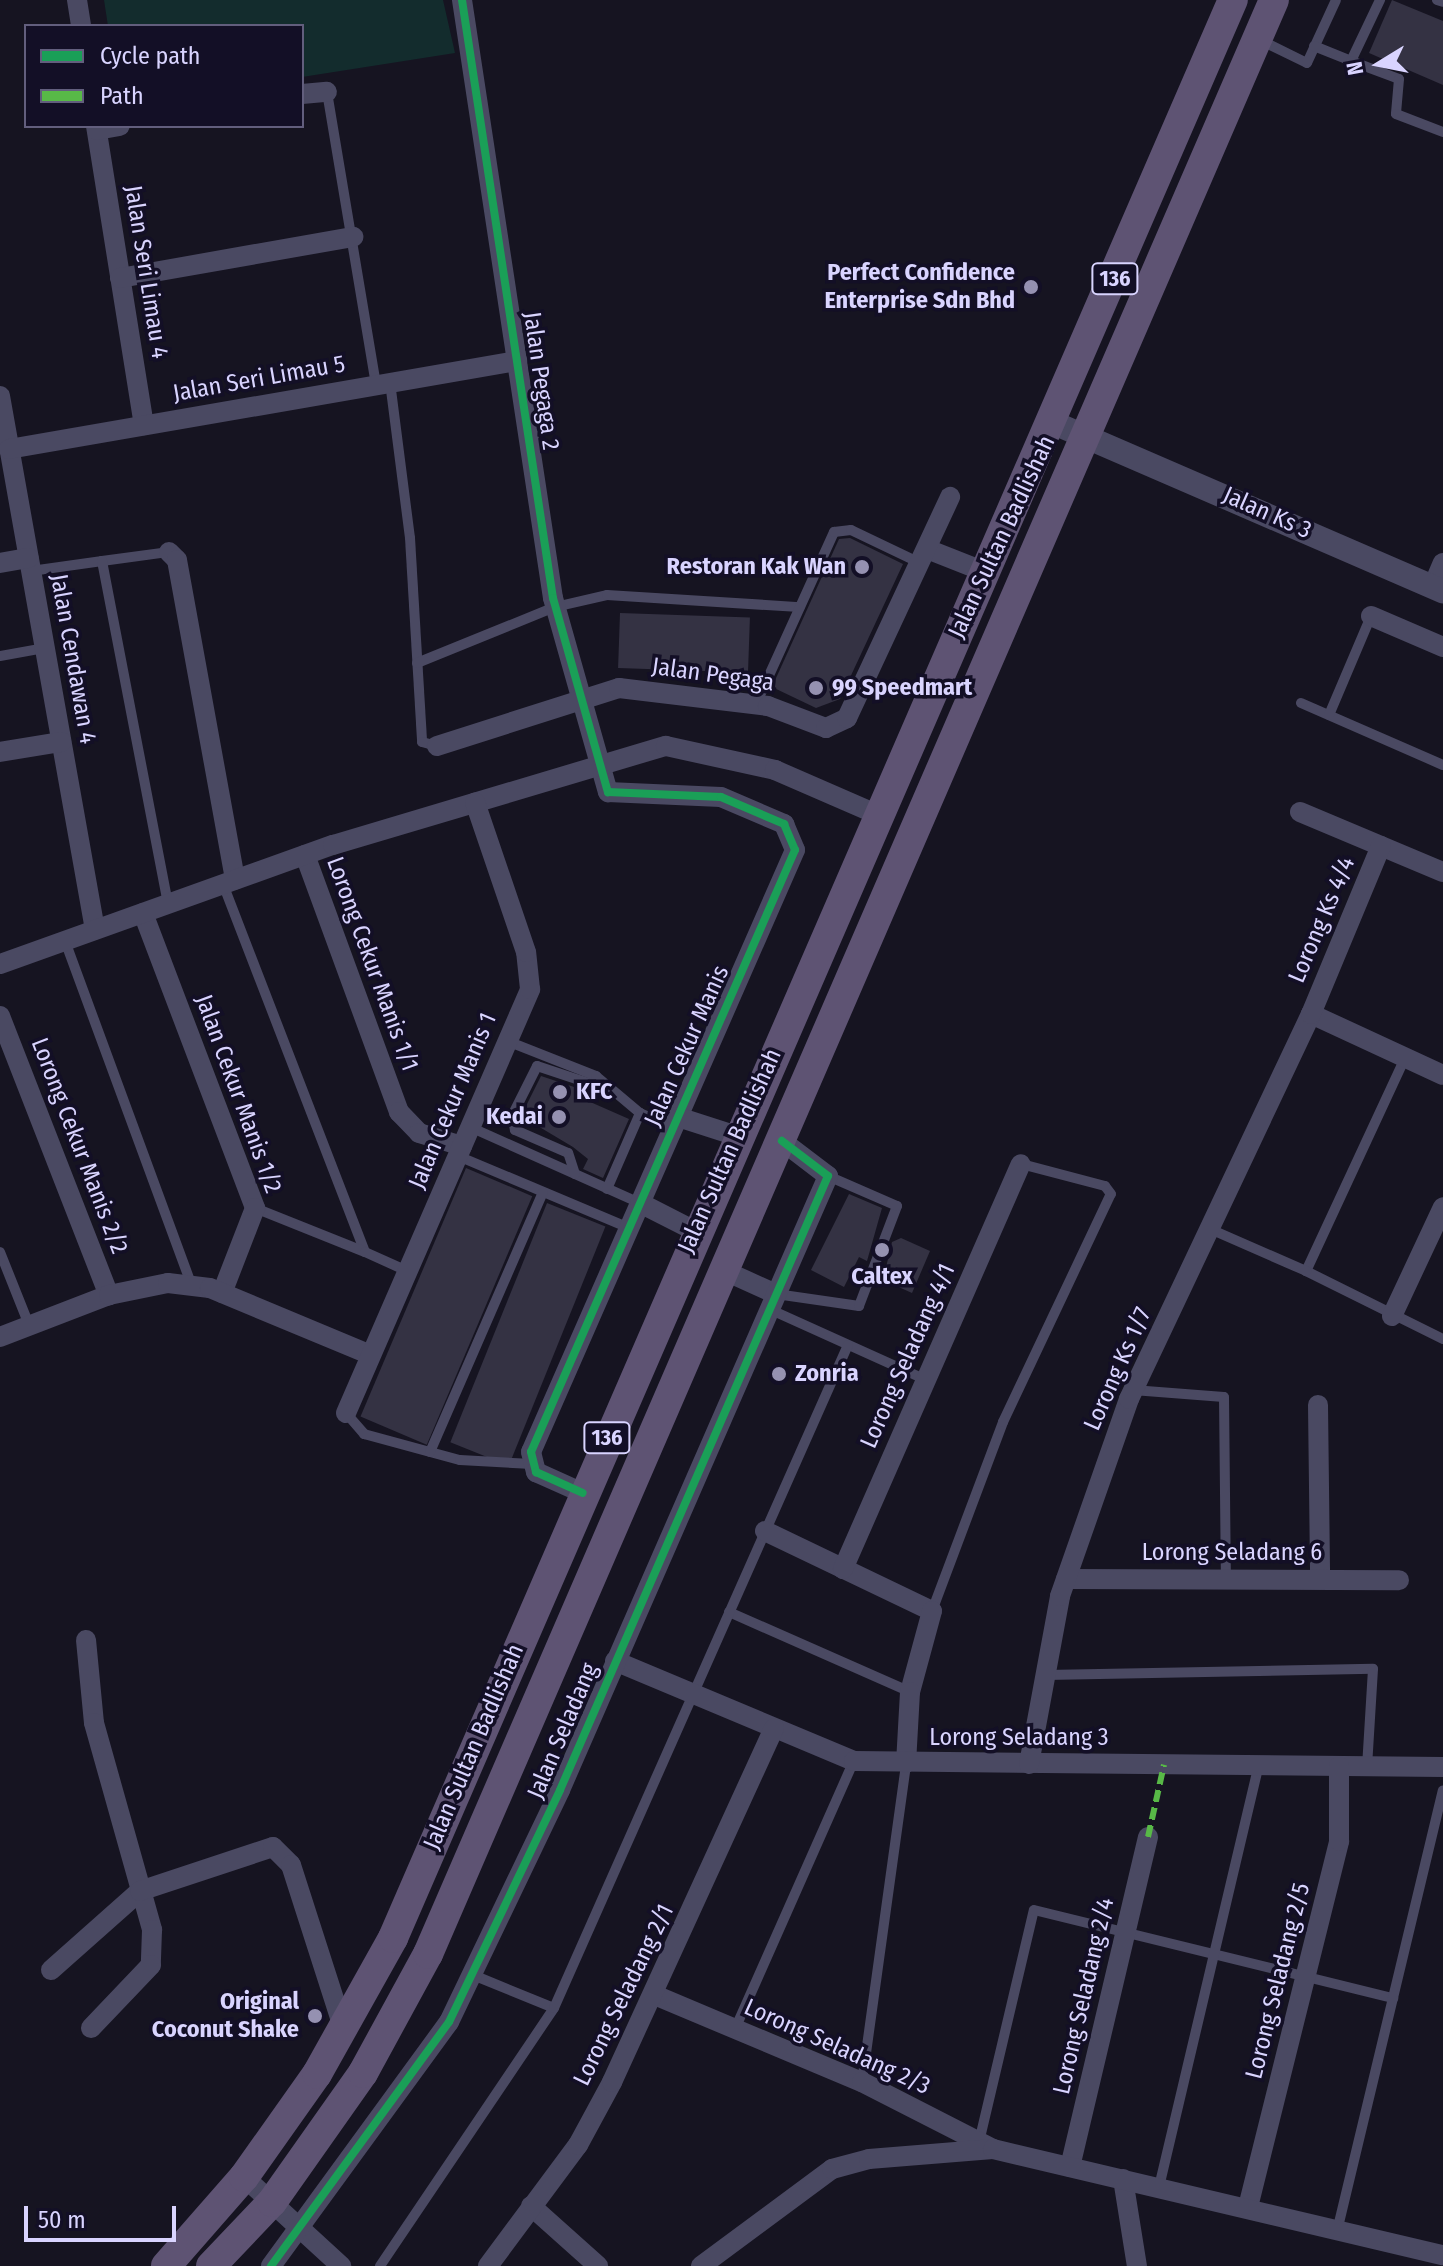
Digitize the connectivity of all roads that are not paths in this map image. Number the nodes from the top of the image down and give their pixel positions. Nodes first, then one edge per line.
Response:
1 (77, 0) edge
2 (462, 0) edge
3 (1233, 0) edge
4 (1274, 0) edge
5 (1336, 0) edge
6 (1380, 0) edge
7 (1437, 0) edge
8 (1443, 2) edge
9 (81, 24) edge
10 (1257, 39) junction
11 (1314, 46) junction
12 (1351, 61) junction
13 (327, 92) joint
14 (304, 94) edge
15 (97, 128) edge
16 (1443, 132) edge
17 (353, 237) junction
18 (120, 278) junction
19 (517, 361) junction
20 (383, 383) junction
21 (0, 396) edge
22 (1054, 423) junction
23 (144, 425) junction
24 (1091, 436) junction
25 (9, 449) junction
26 (950, 497) dead end
27 (169, 552) joint
28 (924, 556) junction
29 (102, 561) junction
30 (0, 563) edge
31 (1443, 563) edge
32 (30, 565) junction
33 (985, 572) junction
34 (1438, 589) edge
35 (555, 607) junction
36 (800, 607) junction
37 (1371, 616) joint
38 (1443, 647) edge
39 (45, 648) junction
40 (0, 656) edge
41 (417, 663) junction
42 (582, 699) junction
43 (1301, 703) dead end
44 (756, 704) junction
45 (1329, 715) junction
46 (61, 742) junction
47 (437, 746) joint
48 (0, 752) edge
49 (602, 762) junction
50 (1443, 765) edge
51 (608, 792) joint
52 (475, 802) junction
53 (1300, 812) dead end
54 (876, 814) junction
55 (1381, 846) junction
56 (305, 855) junction
57 (1443, 872) edge
58 (229, 882) junction
59 (168, 904) junction
60 (143, 913) junction
61 (95, 930) junction
62 (65, 941) junction
63 (0, 964) edge
64 (1311, 1014) junction
65 (0, 1016) edge
66 (507, 1041) junction
67 (1405, 1058) junction
68 (1443, 1075) edge
69 (606, 1089) junction
70 (640, 1113) junction
71 (675, 1122) junction
72 (737, 1136) junction
73 (782, 1141) junction
74 (463, 1143) junction
75 (1021, 1164) joint
76 (575, 1174) junction
77 (828, 1176) junction
78 (607, 1189) junction
79 (543, 1192) junction
80 (640, 1203) junction
81 (1443, 1207) edge
82 (255, 1208) junction
83 (629, 1228) junction
84 (1210, 1229) junction
85 (695, 1231) junction
86 (0, 1252) edge
87 (365, 1252) junction
88 (407, 1271) junction
89 (725, 1271) junction
90 (1306, 1271) junction
91 (192, 1286) junction
92 (222, 1293) junction
93 (109, 1295) junction
94 (773, 1302) junction
95 (1392, 1316) junction
96 (29, 1325) junction
97 (0, 1337) edge
98 (1443, 1339) edge
99 (848, 1345) junction
100 (371, 1355) junction
101 (926, 1380) junction
102 (1133, 1390) junction
103 (1318, 1405) dead end
104 (346, 1413) joint
105 (430, 1452) junction
106 (532, 1458) junction
107 (583, 1493) junction
108 (765, 1531) junction
109 (843, 1569) junction
110 (1226, 1578) junction
111 (1066, 1579) junction
112 (1320, 1579) junction
113 (1399, 1580) dead end
114 (932, 1611) junction
115 (729, 1612) junction
116 (86, 1640) dead end
117 (615, 1661) junction
118 (1046, 1675) junction
119 (910, 1692) junction
120 (693, 1694) junction
121 (774, 1728) junction
122 (854, 1761) junction
123 (906, 1763) junction
124 (1029, 1764) junction
125 (1259, 1765) junction
126 (1339, 1766) junction
127 (1367, 1766) junction
128 (1443, 1767) edge
129 (1443, 1790) edge
130 (1148, 1837) dead end
131 (140, 1891) junction
132 (1126, 1933) junction
133 (1214, 1954) junction
134 (51, 1970) dead end
135 (473, 1975) junction
136 (1305, 1977) junction
137 (657, 1996) junction
138 (1393, 1998) junction
139 (554, 2008) junction
140 (91, 2028) dead end
141 (735, 2029) junction
142 (345, 2033) junction
143 (862, 2082) junction
144 (986, 2146) junction
145 (1070, 2167) junction
146 (244, 2177) junction
147 (1123, 2179) junction
148 (1159, 2187) junction
149 (272, 2202) junction
150 (531, 2206) junction
151 (1248, 2207) junction
152 (1338, 2227) junction
153 (302, 2228) junction
154 (1443, 2255) edge
155 (166, 2266) edge
156 (211, 2266) edge
157 (271, 2266) edge
158 (341, 2266) edge
159 (380, 2266) edge
160 (488, 2266) edge
161 (598, 2266) edge
162 (701, 2266) edge
163 (1137, 2266) edge

1 - 9 street
2 - 19 street, Jalan Pegaga 2
3 - 22 main road, Jalan Sultan Badlishah / 136
4 - 10 main road, Jalan Sultan Badlishah / 136
5 - 11 lane
6 - 12 lane
7 - 8 lane
10 - 11 lane
10 - 24 main road, Jalan Sultan Badlishah / 136
11 - 12 lane
12 - 16 lane
13 - 14 street
13 - 17 lane
15 - 18 street, Jalan Seri Limau 4
17 - 18 street
17 - 20 lane
18 - 23 street, Jalan Seri Limau 4
19 - 20 street, Jalan Seri Limau 5
19 - 35 street, Jalan Pegaga 2
20 - 23 street, Jalan Seri Limau 5
20 - 41 lane
21 - 25 street, Jalan Cendawan 4
22 - 24 street, Jalan Ks 3
22 - 33 main road, Jalan Sultan Badlishah / 136
23 - 25 street, Jalan Seri Limau 5
24 - 34 street, Jalan Ks 3
24 - 73 main road, Jalan Sultan Badlishah / 136
25 - 32 street, Jalan Cendawan 4
26 - 28 street, Jalan Pegaga
27 - 29 lane
27 - 58 street
28 - 33 street
28 - 36 lane
28 - 44 street, Jalan Pegaga
29 - 32 lane
29 - 59 lane
30 - 32 street
31 - 34 street
32 - 39 street, Jalan Cendawan 4
33 - 54 main road, Jalan Sultan Badlishah / 136
35 - 36 lane
35 - 41 lane
35 - 42 street, Jalan Pegaga 2
36 - 44 lane
37 - 38 street
37 - 45 lane
39 - 40 lane
39 - 46 street, Jalan Cendawan 4
41 - 47 lane
42 - 44 street, Jalan Pegaga
42 - 47 street, Jalan Pegaga
42 - 49 street, Jalan Pegaga 2
43 - 45 lane
45 - 50 lane
46 - 48 street
46 - 61 street, Jalan Cendawan 4
49 - 51 street, Jalan Pegaga 2
49 - 52 street
49 - 54 street
51 - 71 street, Jalan Cekur Manis
52 - 56 street
52 - 66 street, Jalan Cekur Manis 1
53 - 55 street
54 - 72 main road, Jalan Sultan Badlishah / 136
55 - 57 street
55 - 64 street, Lorong Ks 4/4
56 - 58 street
56 - 74 street, Lorong Cekur Manis 1/1
58 - 59 street
58 - 87 lane
59 - 60 street
60 - 61 street
60 - 82 street, Jalan Cekur Manis 1/2
61 - 62 street
62 - 63 street
62 - 91 lane
64 - 67 street
64 - 84 street, Lorong Ks 1/7
65 - 93 street, Lorong Cekur Manis 2/2
66 - 69 lane
66 - 74 street, Jalan Cekur Manis 1
67 - 68 street
67 - 90 lane
69 - 70 lane
69 - 76 lane
70 - 71 lane
70 - 78 lane
71 - 72 street
71 - 80 street, Jalan Cekur Manis
72 - 85 main road, Jalan Sultan Badlishah / 136
73 - 77 street
73 - 89 main road, Jalan Sultan Badlishah / 136
74 - 76 lane
74 - 79 lane
74 - 88 street, Jalan Cekur Manis 1
75 - 101 street, Lorong Seladang 4/1
75 - 114 lane
76 - 78 lane
77 - 94 street, Jalan Seladang
77 - 94 lane
78 - 80 lane
79 - 83 lane
79 - 105 lane
80 - 83 street, Jalan Cekur Manis
80 - 85 street
81 - 95 street
82 - 87 lane
82 - 92 street, Jalan Cekur Manis 1/2
83 - 106 street, Jalan Cekur Manis
84 - 90 lane
84 - 102 street, Lorong Ks 1/7
85 - 107 main road, Jalan Sultan Badlishah / 136
86 - 96 lane
87 - 88 lane
88 - 100 street, Jalan Cekur Manis 1
89 - 94 street
89 - 149 main road, Jalan Sultan Badlishah / 136
90 - 95 lane
91 - 92 street
91 - 93 street
92 - 100 street
93 - 96 street
94 - 99 lane
94 - 117 street, Jalan Seladang
95 - 98 lane
96 - 97 street
99 - 101 lane
99 - 108 lane
100 - 104 street, Jalan Cekur Manis 1
101 - 109 street, Lorong Seladang 4/1
102 - 110 lane
102 - 111 street, Lorong Ks 1/7
103 - 112 street
104 - 105 lane
105 - 106 lane
106 - 107 street
107 - 142 main road, Jalan Sultan Badlishah / 136
108 - 109 street
108 - 115 lane
109 - 114 street
110 - 111 street, Lorong Seladang 6
110 - 112 street, Lorong Seladang 6
111 - 118 street, Lorong Ks 1/7
112 - 113 street, Lorong Seladang 6
114 - 119 street
115 - 119 lane
115 - 120 lane
116 - 131 street
117 - 120 street, Lorong Seladang 3
117 - 135 street, Jalan Seladang
118 - 124 street, Lorong Ks 1/7
118 - 127 lane
119 - 123 street
120 - 121 street, Lorong Seladang 3
120 - 139 lane
121 - 122 street, Lorong Seladang 3
121 - 137 street, Lorong Seladang 2/1
122 - 123 street, Lorong Seladang 3
122 - 141 lane
123 - 124 street, Lorong Seladang 3
123 - 143 lane
124 - 125 street, Lorong Seladang 3
125 - 126 street, Lorong Seladang 3
125 - 133 lane
126 - 127 street, Lorong Seladang 3
126 - 136 street, Lorong Seladang 2/5
127 - 128 street, Lorong Seladang 3
129 - 138 lane
130 - 132 street, Lorong Seladang 2/4
131 - 134 street
131 - 140 street
131 - 142 street
132 - 133 lane
132 - 144 lane
132 - 145 street, Lorong Seladang 2/4
133 - 136 lane
133 - 148 lane
135 - 139 lane
135 - 153 street, Jalan Seladang
136 - 138 lane
136 - 151 street, Lorong Seladang 2/5
137 - 141 street, Lorong Seladang 2/3
137 - 150 street, Lorong Seladang 2/1
138 - 152 lane
139 - 159 lane
141 - 143 street, Lorong Seladang 2/3
142 - 146 main road, Jalan Sultan Badlishah / 136
143 - 144 street, Lorong Seladang 2/3
144 - 145 street
144 - 162 street
145 - 147 street
146 - 149 street
146 - 155 main road, Jalan Sultan Badlishah / 136
147 - 148 street
147 - 163 street
148 - 151 street
149 - 153 street
149 - 156 main road, Jalan Sultan Badlishah / 136
150 - 160 street, Lorong Seladang 2/1
150 - 161 street
151 - 152 street
152 - 154 street
153 - 157 street, Jalan Seladang
153 - 158 street

